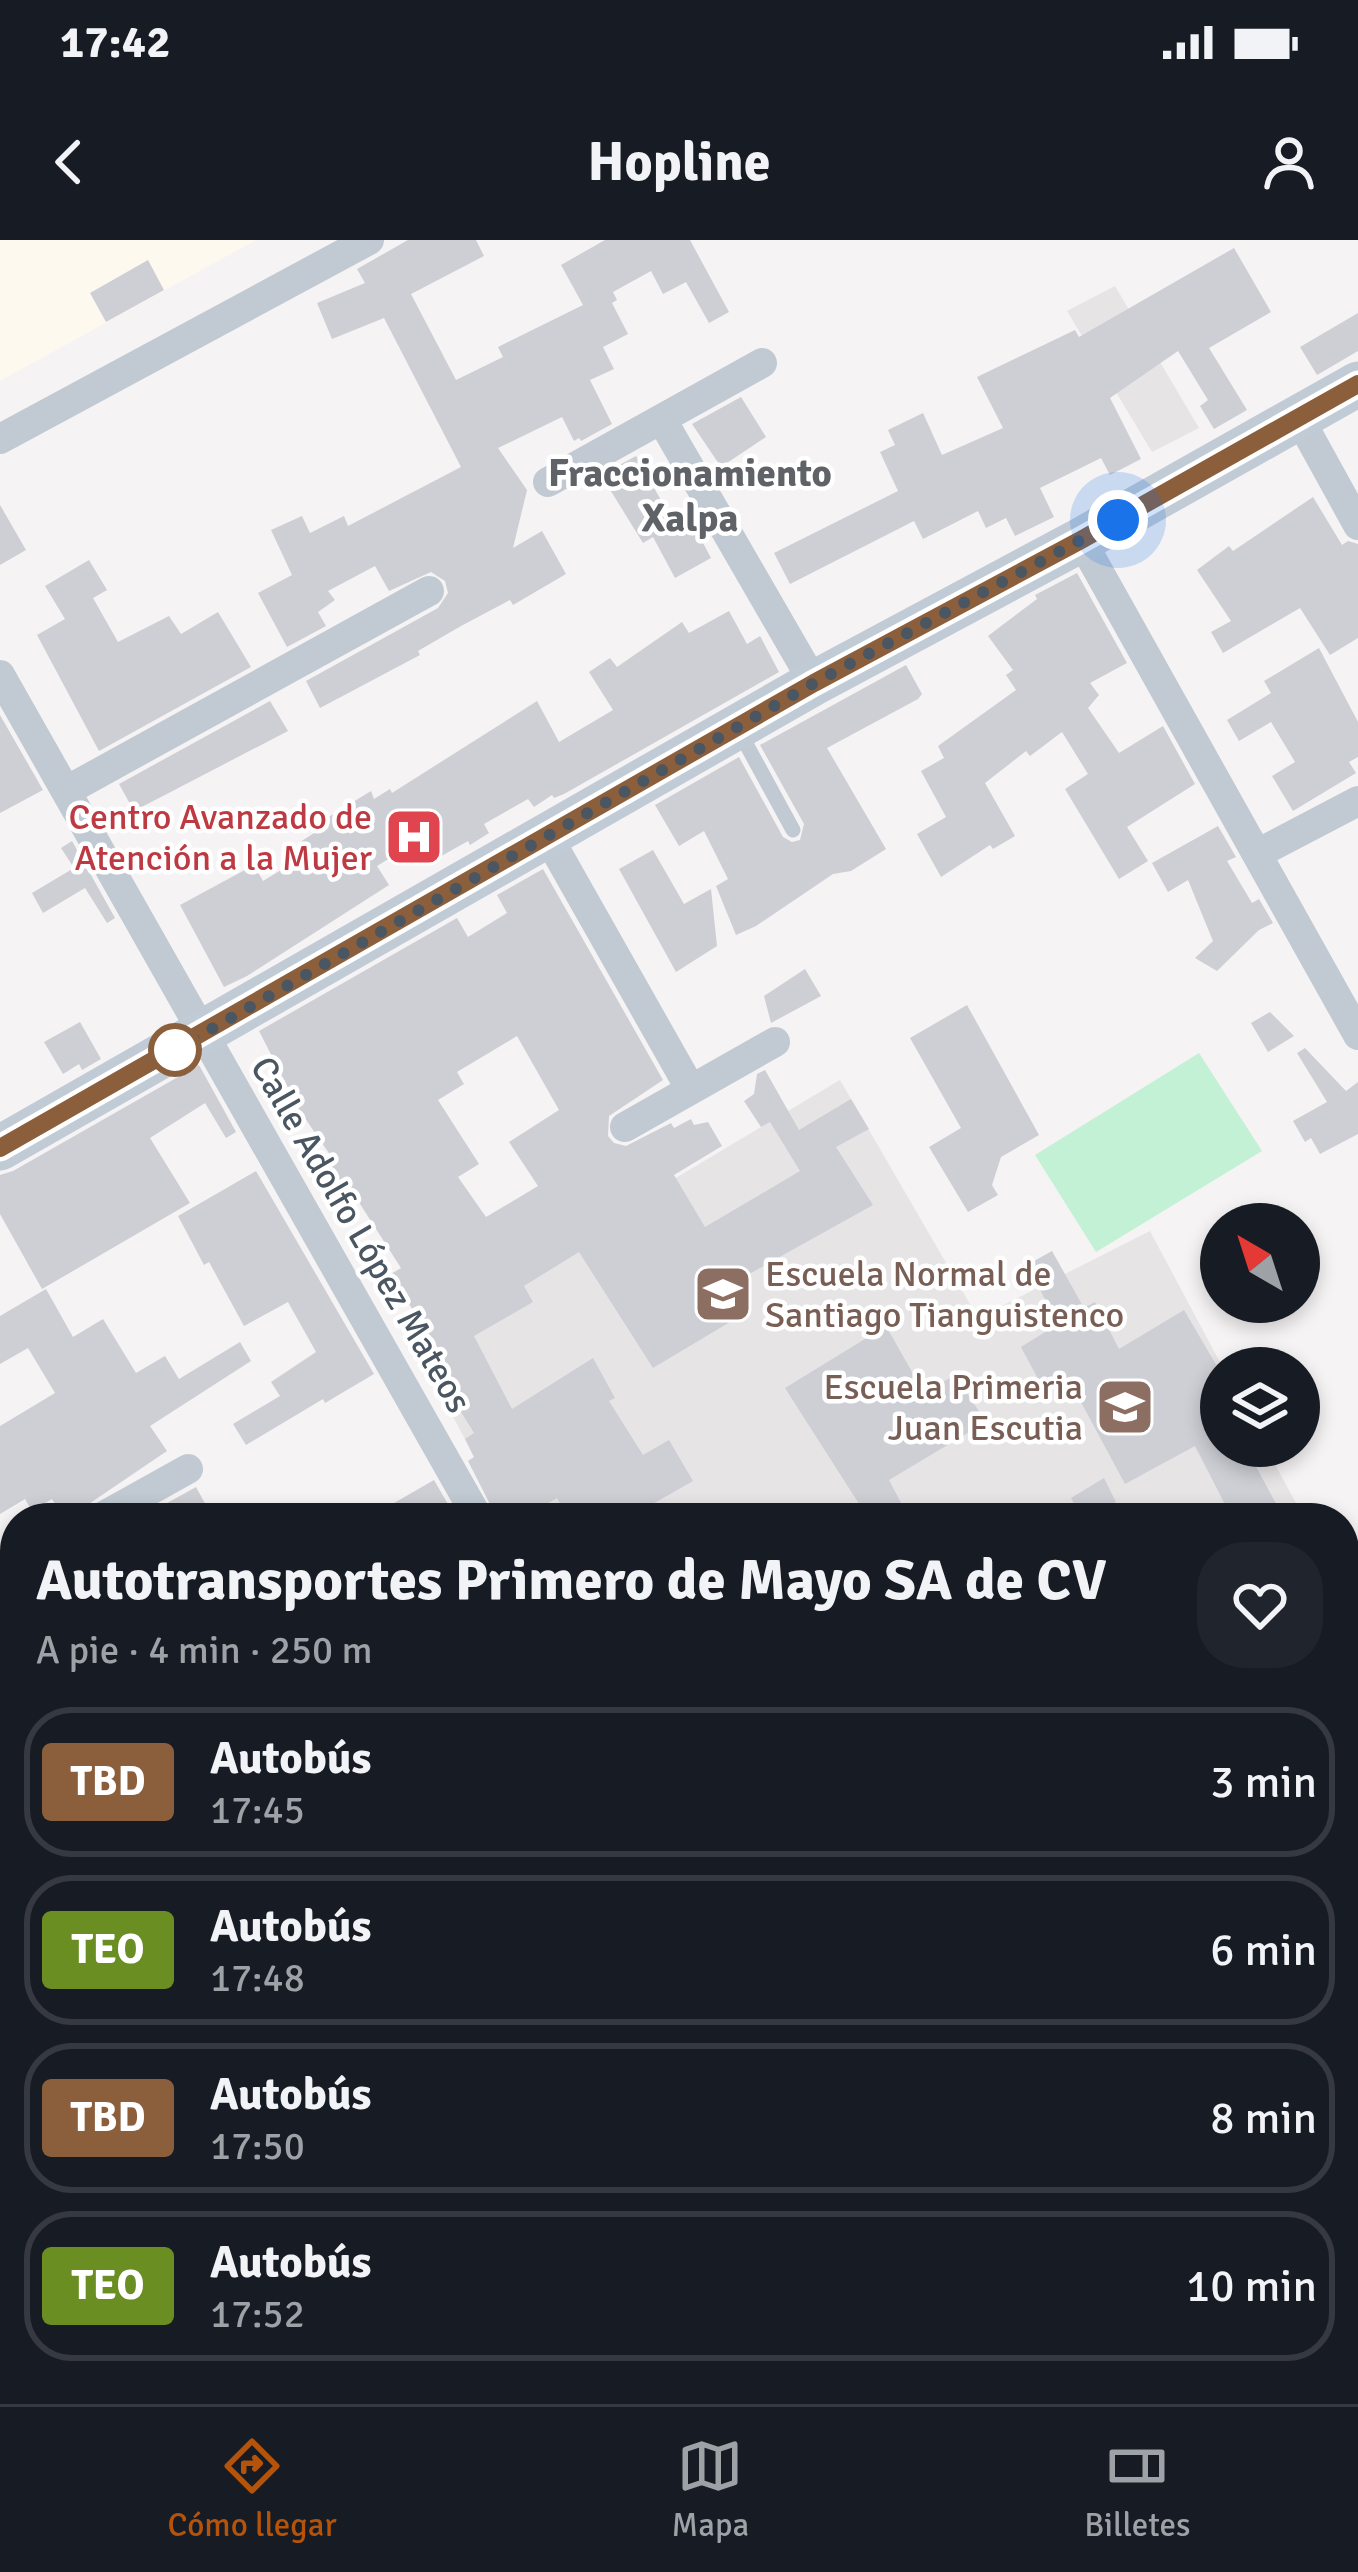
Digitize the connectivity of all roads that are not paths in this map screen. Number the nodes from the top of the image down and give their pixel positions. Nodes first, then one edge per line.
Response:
1 (370, 240) edge
2 (762, 363) dead end
3 (1353, 398) edge
4 (1299, 418) junction
5 (662, 420) junction
6 (0, 440) edge
7 (548, 482) dead end
8 (1358, 525) edge
9 (1081, 540) junction
10 (429, 591) dead end
11 (0, 675) edge
12 (814, 683) junction
13 (737, 728) junction
14 (66, 791) junction
15 (1358, 801) edge
16 (793, 830) dead end
17 (548, 837) junction
18 (1257, 854) junction
19 (204, 1034) junction
20 (1358, 1035) edge
21 (775, 1042) dead end
22 (691, 1088) junction
23 (625, 1127) dead end
24 (0, 1148) edge
25 (188, 1469) dead end
26 (127, 1503) edge
27 (470, 1503) edge

1 - 6 street
2 - 5 street
3 - 4 main road
4 - 8 street
4 - 9 main road
5 - 7 street
5 - 12 street
9 - 12 main road
9 - 18 street
10 - 14 street
11 - 14 street, Calle Adolfo López Mateos
12 - 13 main road
13 - 16 lane
13 - 17 main road
14 - 19 street, Calle Adolfo López Mateos
15 - 18 street
17 - 19 main road
17 - 22 street
18 - 20 street
19 - 24 main road
19 - 27 street, Calle Adolfo López Mateos
21 - 22 street
22 - 23 street
25 - 26 street

